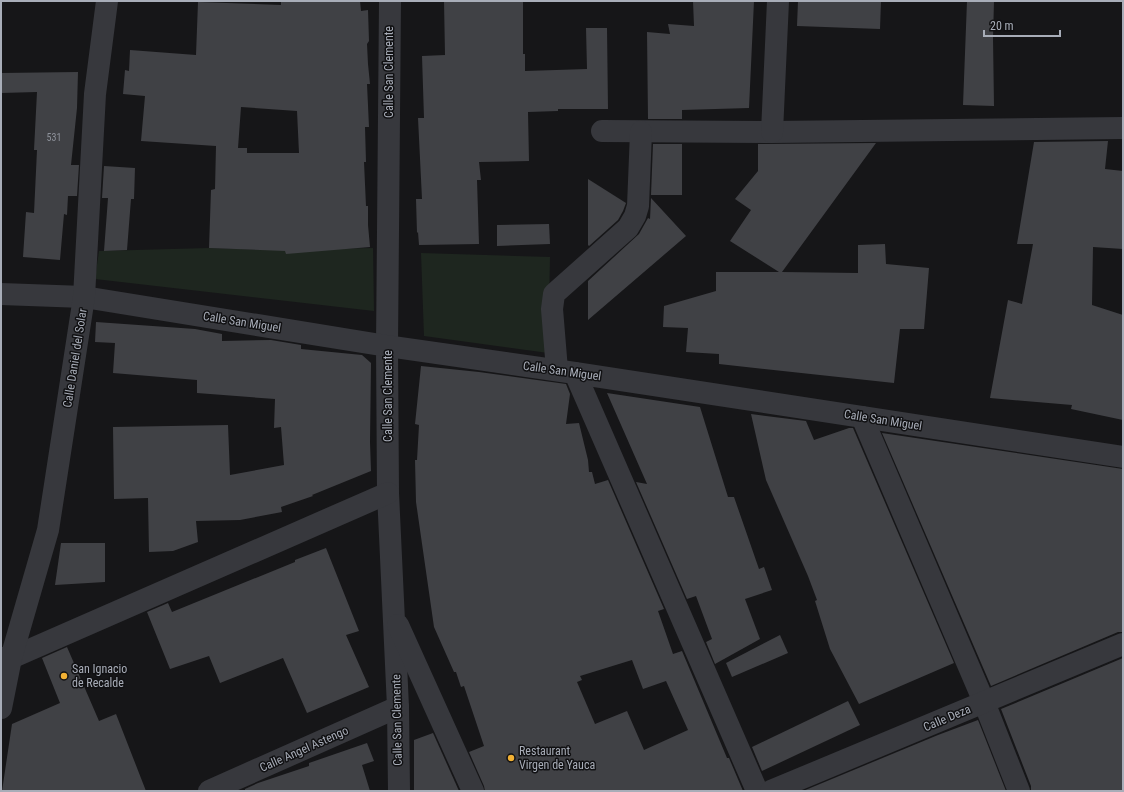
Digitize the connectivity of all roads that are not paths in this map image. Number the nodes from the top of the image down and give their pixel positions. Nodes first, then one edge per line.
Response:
1 (106, 1) edge
2 (390, 1) edge
3 (778, 1) edge
4 (1123, 128) edge
5 (602, 131) dead end
6 (641, 132) junction
7 (772, 132) junction
8 (1, 294) edge
9 (84, 297) junction
10 (387, 346) junction
11 (566, 372) junction
12 (862, 417) junction
13 (1123, 457) edge
14 (388, 493) junction
15 (394, 615) junction
16 (1123, 644) edge
17 (6, 658) edge
18 (984, 702) junction
19 (398, 707) junction
20 (1, 708) edge
21 (209, 791) edge
22 (399, 791) edge
23 (473, 791) edge
24 (757, 791) edge
25 (771, 791) edge
26 (1019, 791) edge

1 - 9 street, Calle Daniel del Solar
2 - 10 street, Calle San Clemente
3 - 7 street
4 - 7 street
5 - 6 street
6 - 7 street
6 - 11 street
8 - 9 street, Calle San Miguel
9 - 10 street, Calle San Miguel
9 - 17 street, Calle Daniel del Solar
10 - 11 street, Calle San Miguel
10 - 14 street, Calle San Clemente
11 - 12 street, Calle San Miguel
11 - 24 street
12 - 13 street, Calle San Miguel
12 - 18 street
14 - 15 street, Calle San Clemente
14 - 17 street
15 - 19 street, Calle San Clemente
15 - 23 street
16 - 18 street, Calle Deza
17 - 20 street, Calle Daniel del Solar
18 - 25 street, Calle Deza
18 - 26 street
19 - 21 street, Calle Angel Astengo
19 - 22 street, Calle San Clemente

